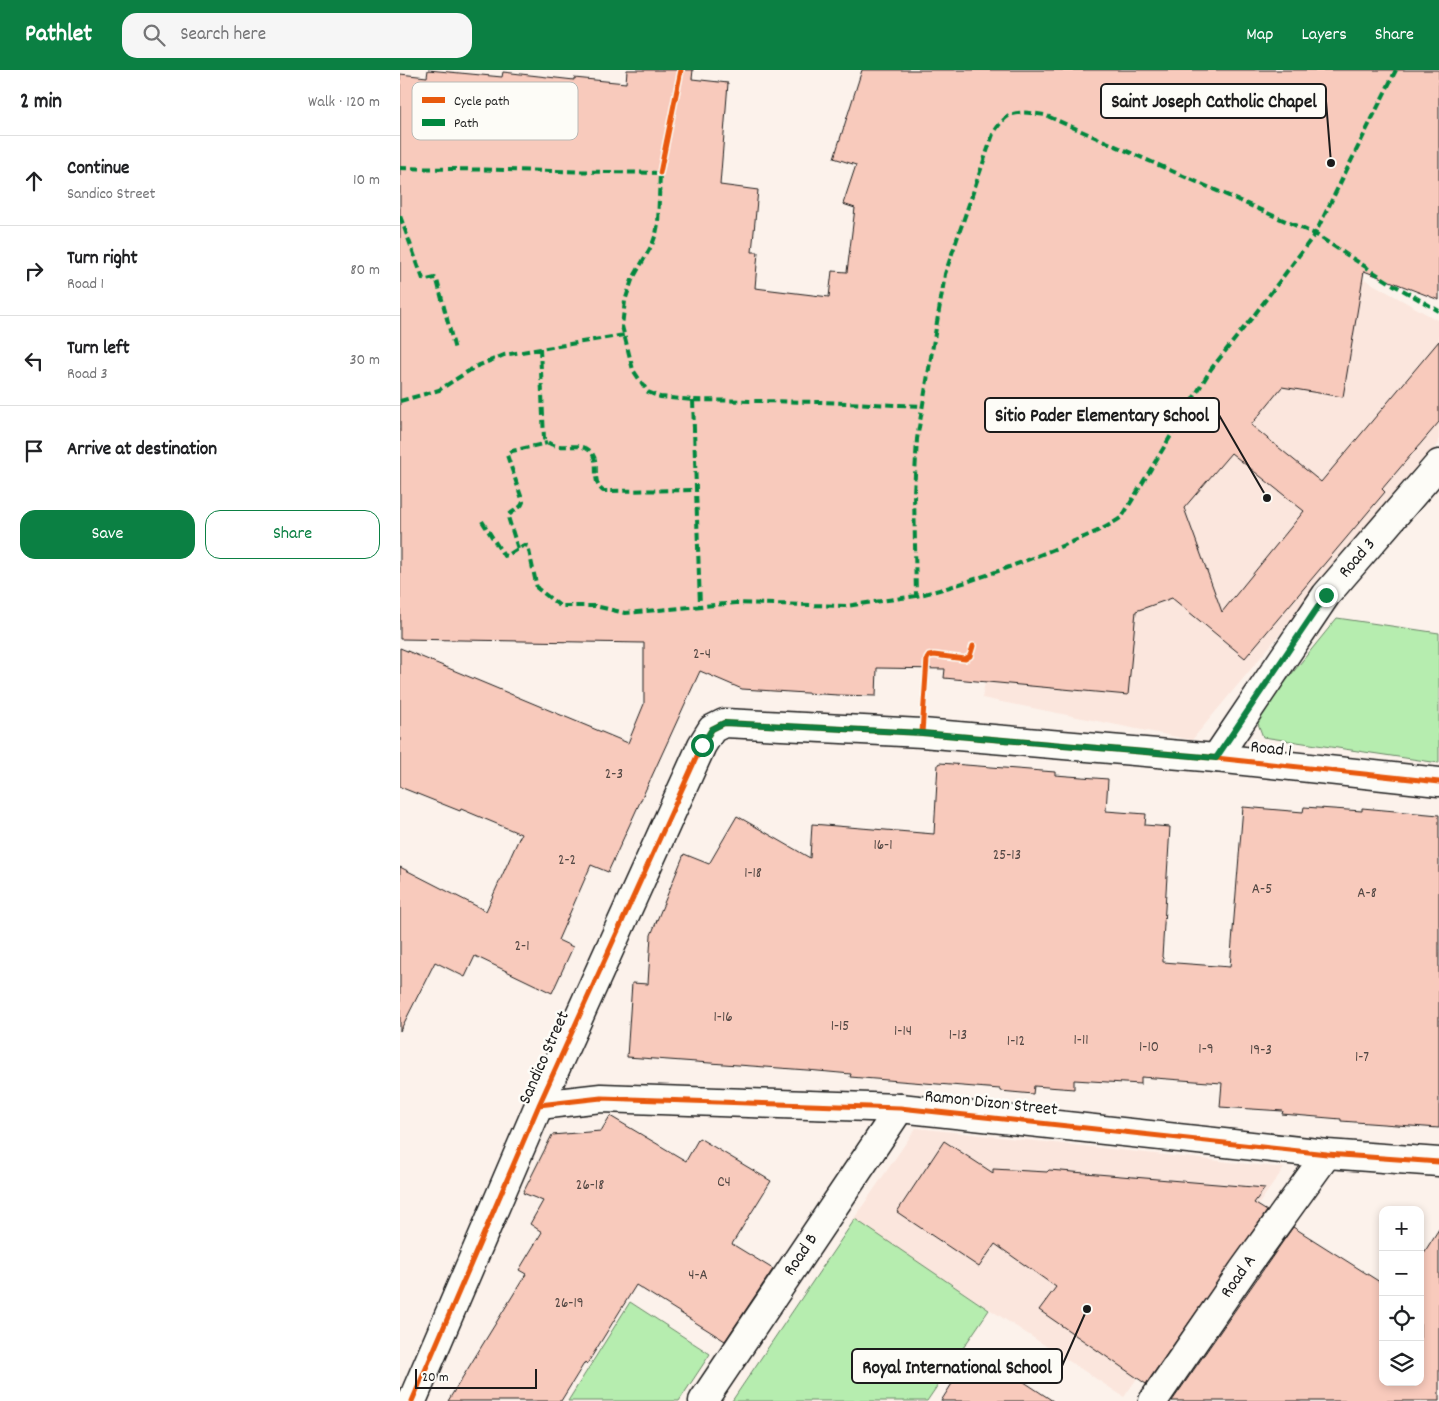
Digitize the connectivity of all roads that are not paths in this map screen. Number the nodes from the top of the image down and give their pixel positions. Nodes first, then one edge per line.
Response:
1 (1439, 464) edge
2 (712, 729) joint
3 (1216, 758) junction
4 (1439, 782) edge
5 (539, 1105) junction
6 (900, 1108) junction
7 (1327, 1154) junction
8 (1439, 1162) edge
9 (412, 1401) edge
10 (703, 1401) edge
11 (1153, 1401) edge

1 - 3 street, Road 3
2 - 3 street, Road 1
2 - 5 street, Sandico Street
3 - 4 street, Road 1
5 - 6 street, Ramon Dizon Street
5 - 9 street, Sandico Street
6 - 7 street, Ramon Dizon Street
6 - 10 street, Road B
7 - 8 street, Ramon Dizon Street
7 - 11 street, Road A

